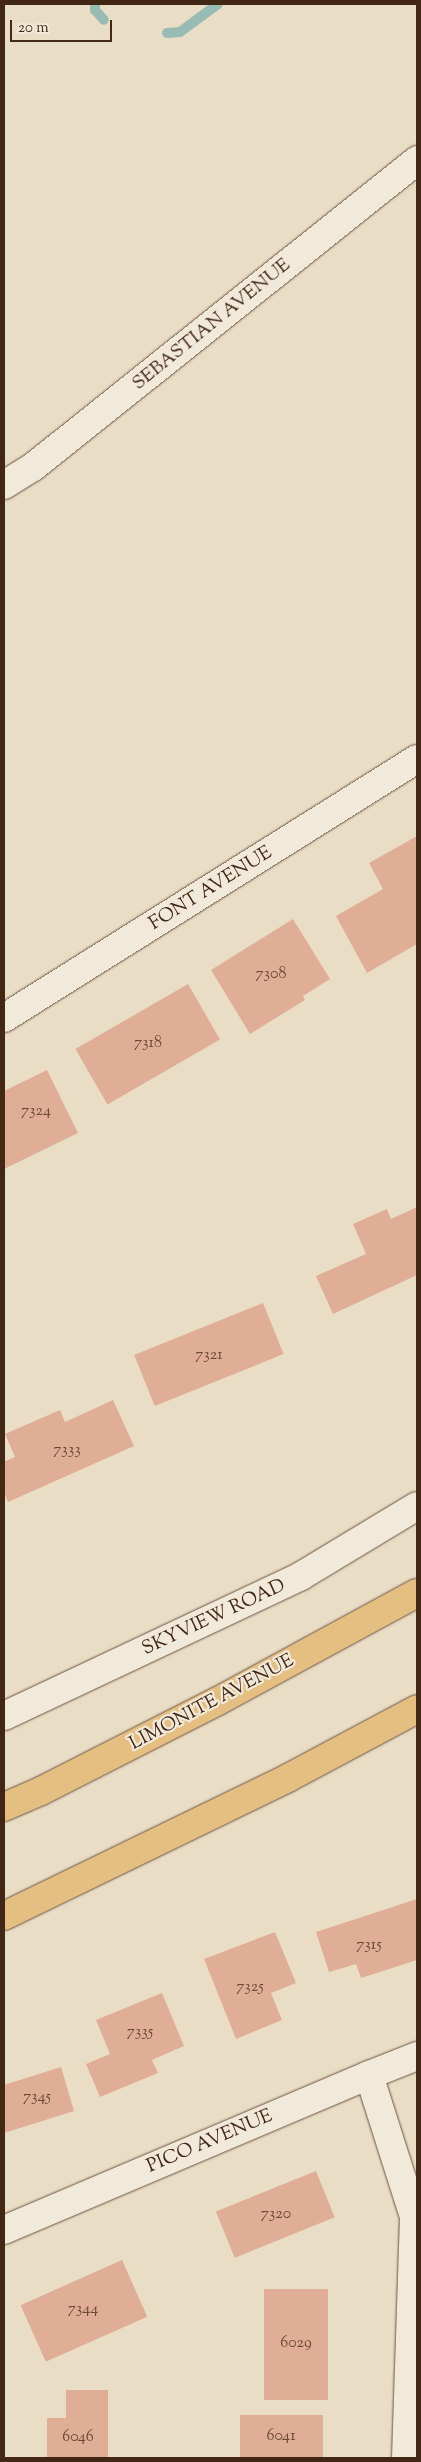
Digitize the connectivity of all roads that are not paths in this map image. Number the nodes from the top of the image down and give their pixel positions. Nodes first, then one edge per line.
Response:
1 (417, 160) edge
2 (4, 485) edge
3 (417, 759) edge
4 (4, 1018) edge
5 (417, 1506) edge
6 (417, 1593) edge
7 (417, 1709) edge
8 (4, 1716) edge
9 (4, 1807) edge
10 (4, 1916) edge
11 (417, 2056) edge
12 (369, 2075) junction
13 (4, 2230) edge
14 (406, 2458) edge

1 - 2 street, SEBASTIAN AVENUE
3 - 4 street, FONT AVENUE
5 - 8 street, SKYVIEW ROAD
6 - 9 main road, LIMONITE AVENUE
7 - 10 main road
11 - 12 street, PICO AVENUE
12 - 13 street, PICO AVENUE
12 - 14 street

